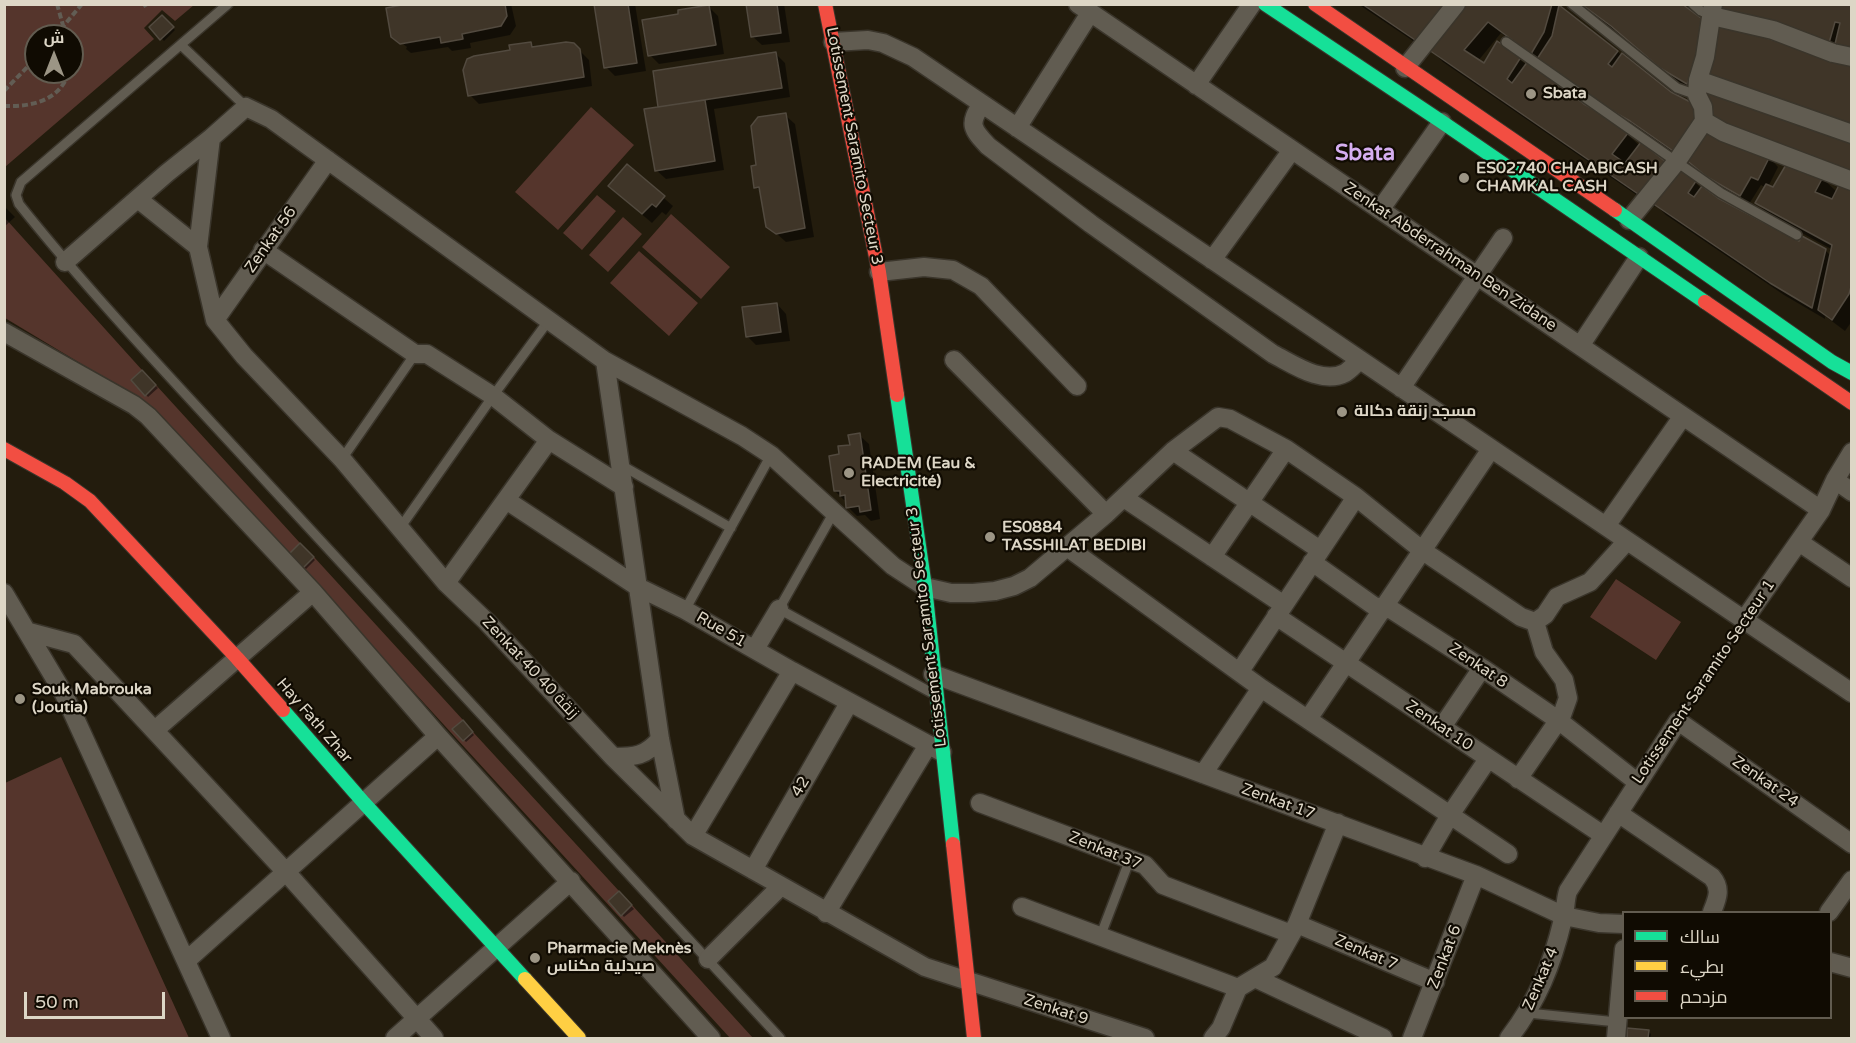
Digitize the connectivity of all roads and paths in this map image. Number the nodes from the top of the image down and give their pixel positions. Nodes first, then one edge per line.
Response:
1 (57, 4) edge
2 (82, 4) edge
3 (228, 4) edge
4 (825, 4) edge
5 (1252, 4) edge
6 (1266, 4) edge
7 (1315, 4) edge
8 (1456, 4) edge
9 (1572, 4) edge
10 (1692, 4) edge
11 (1088, 7) edge
12 (1713, 10) edge
13 (62, 24) edge
14 (65, 24) edge
15 (833, 42) junction
16 (1506, 42) dead end
17 (181, 45) junction
18 (1851, 57) edge
19 (1406, 68) junction
20 (24, 71) edge
21 (63, 84) edge
22 (1196, 85) junction
23 (1698, 88) junction
24 (4, 92) edge
25 (982, 104) junction
26 (4, 106) edge
27 (246, 107) junction
28 (1704, 121) junction
29 (1442, 122) junction
30 (1017, 128) junction
31 (1851, 134) edge
32 (211, 138) junction
33 (1292, 150) junction
34 (328, 160) junction
35 (1677, 161) junction
36 (1851, 182) edge
37 (138, 199) junction
38 (1380, 210) junction
39 (1629, 219) junction
40 (1797, 235) dead end
41 (1503, 238) dead end
42 (198, 247) junction
43 (263, 250) junction
44 (1639, 257) junction
45 (1212, 260) junction
46 (65, 262) junction
47 (879, 272) junction
48 (1478, 276) junction
49 (215, 320) junction
50 (549, 320) junction
51 (4, 332) edge
52 (1580, 346) junction
53 (416, 354) junction
54 (954, 360) dead end
55 (1360, 360) junction
56 (605, 361) junction
57 (1851, 373) edge
58 (1077, 386) dead end
59 (1401, 388) junction
60 (493, 396) junction
61 (1851, 403) edge
62 (1683, 416) junction
63 (549, 440) junction
64 (4, 449) edge
65 (1286, 449) junction
66 (1491, 449) junction
67 (1173, 451) junction
68 (1851, 452) edge
69 (771, 455) junction
70 (342, 459) junction
71 (620, 464) junction
72 (1835, 480) junction
73 (624, 487) junction
74 (1851, 492) edge
75 (1356, 497) junction
76 (1124, 498) junction
77 (506, 500) junction
78 (1248, 503) junction
79 (1821, 510) junction
80 (834, 512) junction
81 (1106, 514) junction
82 (1606, 526) junction
83 (400, 528) junction
84 (731, 528) junction
85 (1627, 541) junction
86 (1799, 542) junction
87 (1067, 548) junction
88 (1423, 551) junction
89 (1316, 556) junction
90 (1212, 557) junction
91 (1851, 578) edge
92 (446, 583) junction
93 (638, 587) junction
94 (925, 587) junction
95 (313, 592) junction
96 (4, 593) edge
97 (1384, 608) junction
98 (779, 609) junction
99 (685, 610) junction
100 (1280, 610) junction
101 (1744, 620) junction
102 (1535, 622) junction
103 (29, 632) junction
104 (755, 650) junction
105 (237, 658) junction
106 (1347, 664) junction
107 (1482, 668) junction
108 (792, 671) junction
109 (1240, 671) junction
110 (933, 674) junction
111 (1261, 688) junction
112 (1851, 693) edge
113 (936, 695) junction
114 (849, 703) junction
115 (1308, 720) junction
116 (1558, 720) junction
117 (1678, 721) junction
118 (1442, 727) junction
119 (155, 730) junction
120 (438, 736) junction
121 (660, 739) junction
122 (935, 748) junction
123 (613, 757) junction
124 (1488, 759) junction
125 (1203, 774) junction
126 (1518, 779) junction
127 (1637, 782) junction
128 (364, 803) junction
129 (980, 803) dead end
130 (1618, 813) junction
131 (1450, 815) junction
132 (676, 820) junction
133 (1338, 823) junction
134 (1603, 835) junction
135 (693, 836) junction
136 (1851, 844) edge
137 (1508, 854) dead end
138 (1425, 858) junction
139 (1130, 859) junction
140 (753, 870) junction
141 (286, 872) junction
142 (1476, 875) junction
143 (1851, 880) edge
144 (571, 881) junction
145 (781, 886) junction
146 (1022, 908) dead end
147 (1712, 911) edge
148 (1830, 911) edge
149 (826, 912) junction
150 (1564, 916) junction
151 (1622, 924) edge
152 (1294, 929) junction
153 (1100, 937) junction
154 (497, 947) junction
155 (708, 959) junction
156 (186, 961) junction
157 (1622, 961) edge
158 (1832, 963) edge
159 (1851, 969) edge
160 (1255, 978) junction
161 (966, 981) junction
162 (1435, 982) junction
163 (1238, 988) junction
164 (1528, 1013) junction
165 (417, 1019) junction
166 (1616, 1030) edge
167 (703, 1036) edge
168 (221, 1038) edge
169 (394, 1038) edge
170 (434, 1038) edge
171 (579, 1038) edge
172 (780, 1038) edge
173 (974, 1038) edge
174 (1145, 1038) edge
175 (1213, 1038) edge
176 (1383, 1038) edge
177 (1412, 1038) edge
178 (1509, 1038) edge

1 - 13 path
2 - 14 path
3 - 17 lane
4 - 15 street, Lotissement Saramito Secteur 3
5 - 22 street
6 - 29 street
7 - 19 street
8 - 19 street
9 - 23 lane
10 - 12 lane
11 - 22 street, Zenkat Abderrahman Ben Zidane
11 - 30 street
12 - 18 street
12 - 23 street
15 - 25 street
15 - 47 street, Lotissement Saramito Secteur 3
16 - 35 lane
17 - 27 lane
17 - 46 lane
19 - 39 street
20 - 24 path
21 - 26 path
22 - 33 street, Zenkat Abderrahman Ben Zidane
23 - 28 street
23 - 31 street
25 - 30 street
25 - 55 street
27 - 32 street
27 - 34 street
28 - 35 street
28 - 36 street
29 - 38 street
29 - 44 street
30 - 45 street
32 - 37 street
32 - 42 street, Zenkat 40 زنقة 40
33 - 38 street, Zenkat Abderrahman Ben Zidane
33 - 45 street
34 - 43 street, Zenkat 56
34 - 50 street
35 - 39 street
35 - 40 lane
37 - 42 street
37 - 46 street
38 - 48 street, Zenkat Abderrahman Ben Zidane
39 - 57 street
41 - 48 street
42 - 49 street, Zenkat 40 زنقة 40
43 - 49 street, Zenkat 56
43 - 53 street
44 - 52 street
44 - 61 street
45 - 55 street
46 - 155 lane
47 - 58 street
47 - 94 street, Lotissement Saramito Secteur 3
48 - 52 street, Zenkat Abderrahman Ben Zidane
48 - 59 street
49 - 70 street, Zenkat 40 زنقة 40
50 - 56 street
50 - 60 lane
51 - 95 street
52 - 62 street, Zenkat Abderrahman Ben Zidane
53 - 60 street
53 - 70 lane
54 - 81 street
55 - 59 street
56 - 69 street
56 - 71 street
59 - 66 street
60 - 63 street
60 - 83 lane
62 - 79 street, Zenkat Abderrahman Ben Zidane
62 - 82 street
63 - 73 street
63 - 77 street
64 - 105 street, Hay Fath Zhar
65 - 67 street
65 - 75 street
65 - 78 street
66 - 82 street
66 - 88 street
67 - 76 street
67 - 78 street, Zenkat 8
68 - 72 street, Lotissement Saramito Secteur 1
69 - 80 street
69 - 84 lane
70 - 83 street, Zenkat 40 زنقة 40
71 - 73 street
71 - 84 lane
72 - 74 street
72 - 79 street, Lotissement Saramito Secteur 1
73 - 93 street
75 - 88 street
75 - 89 street
76 - 81 street
76 - 90 street, Zenkat 10
77 - 92 street
77 - 93 street, Rue 51
78 - 89 street, Zenkat 8
78 - 90 street
79 - 86 street, Lotissement Saramito Secteur 1
80 - 94 street
80 - 98 lane
81 - 87 street
82 - 85 street
83 - 92 street, Zenkat 40 زنقة 40
84 - 99 lane
85 - 101 street
85 - 102 street
86 - 91 street
86 - 101 street, Lotissement Saramito Secteur 1
87 - 94 street
87 - 109 street
88 - 97 street
88 - 102 street
89 - 97 street, Zenkat 8
89 - 100 street
90 - 100 street, Zenkat 10
92 - 123 street, Zenkat 40 زنقة 40
93 - 99 street, Rue 51
93 - 121 street
94 - 110 street, Lotissement Saramito Secteur 3
95 - 105 street
95 - 120 street
96 - 103 street
97 - 106 street
97 - 107 street, Zenkat 8
98 - 104 street
98 - 113 lane
99 - 104 street, Rue 51
100 - 106 street, Zenkat 10
100 - 109 street
101 - 112 street
101 - 117 path, Lotissement Saramito Secteur 1
102 - 116 street
103 - 119 street
103 - 156 street
104 - 108 street, Rue 51
105 - 119 street
105 - 128 street, Hay Fath Zhar
106 - 115 street
106 - 118 street, Zenkat 10
107 - 116 street, Zenkat 8
107 - 118 street
108 - 114 street, Rue 51
108 - 135 street
109 - 111 street
110 - 113 street, Lotissement Saramito Secteur 3
110 - 125 street, Zenkat 17
111 - 115 street
111 - 125 street
113 - 122 street, Lotissement Saramito Secteur 3
114 - 122 street, Rue 51
114 - 140 street, 42
115 - 131 street
116 - 126 street
116 - 127 street, Zenkat 8
117 - 127 street, Lotissement Saramito Secteur 1
117 - 136 street, Zenkat 24
118 - 124 street, Zenkat 10
119 - 141 street
120 - 128 street
120 - 144 street
121 - 123 street
121 - 132 street
122 - 149 street
122 - 161 street, Lotissement Saramito Secteur 3
123 - 132 street, Zenkat 40 زنقة 40
124 - 126 street, Zenkat 10
124 - 131 street
125 - 133 street, Zenkat 17
126 - 134 street, Zenkat 10
127 - 130 street, Lotissement Saramito Secteur 1
128 - 141 street
128 - 154 street, Hay Fath Zhar
129 - 139 street, Zenkat 37
130 - 134 street, Lotissement Saramito Secteur 1
130 - 147 street
131 - 137 street
131 - 138 street
132 - 135 street, Zenkat 40 زنقة 40
133 - 138 street, Zenkat 17
133 - 152 street
134 - 150 street, Lotissement Saramito Secteur 1
135 - 140 street, Zenkat 40 زنقة 40
138 - 142 street, Zenkat 17
139 - 152 street, Zenkat 37
139 - 153 lane
140 - 145 street, Zenkat 40 زنقة 40
141 - 156 street
141 - 165 street
142 - 150 street, Zenkat 17
142 - 162 street, Zenkat 6
143 - 148 street
144 - 154 street
144 - 167 street
145 - 149 street, Zenkat 40 زنقة 40
145 - 155 street
146 - 153 street
149 - 161 street, Zenkat 40 زنقة 40
150 - 151 street, Zenkat 17
150 - 164 street, Zenkat 4
152 - 160 street
152 - 162 street, Zenkat 7
153 - 163 street
154 - 165 street
154 - 171 street, Hay Fath Zhar
155 - 172 lane
156 - 168 street
157 - 166 street
158 - 159 street
160 - 163 street
160 - 176 street
161 - 173 street, Lotissement Saramito Secteur 3
161 - 174 street, Zenkat 9
162 - 177 street, Zenkat 6
163 - 175 street
164 - 166 lane
164 - 178 street, Zenkat 4
165 - 169 street
165 - 170 street

